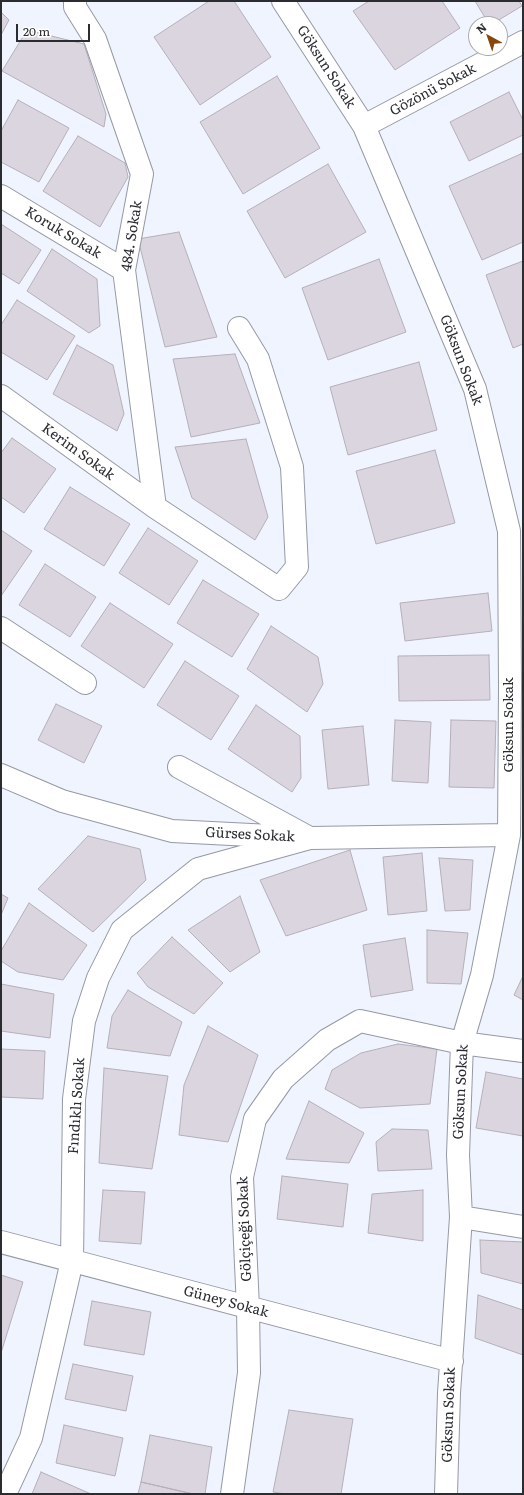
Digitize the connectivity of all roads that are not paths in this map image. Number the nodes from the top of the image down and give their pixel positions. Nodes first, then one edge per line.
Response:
1 (283, 1) edge
2 (70, 3) edge
3 (523, 42) edge
4 (364, 126) junction
5 (1, 196) edge
6 (124, 270) junction
7 (239, 328) dead end
8 (1, 396) edge
9 (155, 507) junction
10 (1, 628) edge
11 (85, 683) dead end
12 (179, 767) dead end
13 (1, 775) edge
14 (509, 835) junction
15 (310, 838) junction
16 (462, 1043) junction
17 (523, 1051) edge
18 (461, 1217) junction
19 (523, 1227) edge
20 (1, 1242) edge
21 (72, 1260) junction
22 (248, 1308) junction
23 (452, 1361) junction
24 (6, 1494) edge
25 (232, 1494) edge
26 (446, 1494) edge

1 - 4 street, Göksun Sokak
2 - 6 street, 484. Sokak
3 - 4 street, Gözönü Sokak
4 - 14 street, Göksun Sokak
5 - 6 street, Koruk Sokak
6 - 9 street, 484. Sokak
7 - 9 street, Kerim Sokak
8 - 9 street, Kerim Sokak
10 - 11 street
12 - 15 street
13 - 15 street, Gürses Sokak
14 - 15 street, Gürses Sokak
14 - 16 street, Göksun Sokak
15 - 21 street, Fındıklı Sokak
16 - 17 street, Gölçiçeği Sokak
16 - 18 street, Göksun Sokak
16 - 22 street, Gölçiçeği Sokak
18 - 19 street
18 - 23 street, Göksun Sokak
20 - 21 street, Güney Sokak
21 - 22 street, Güney Sokak
21 - 24 street, Fındıklı Sokak
22 - 23 street, Güney Sokak
22 - 25 street, Gölçiçeği Sokak
23 - 26 street, Göksun Sokak

